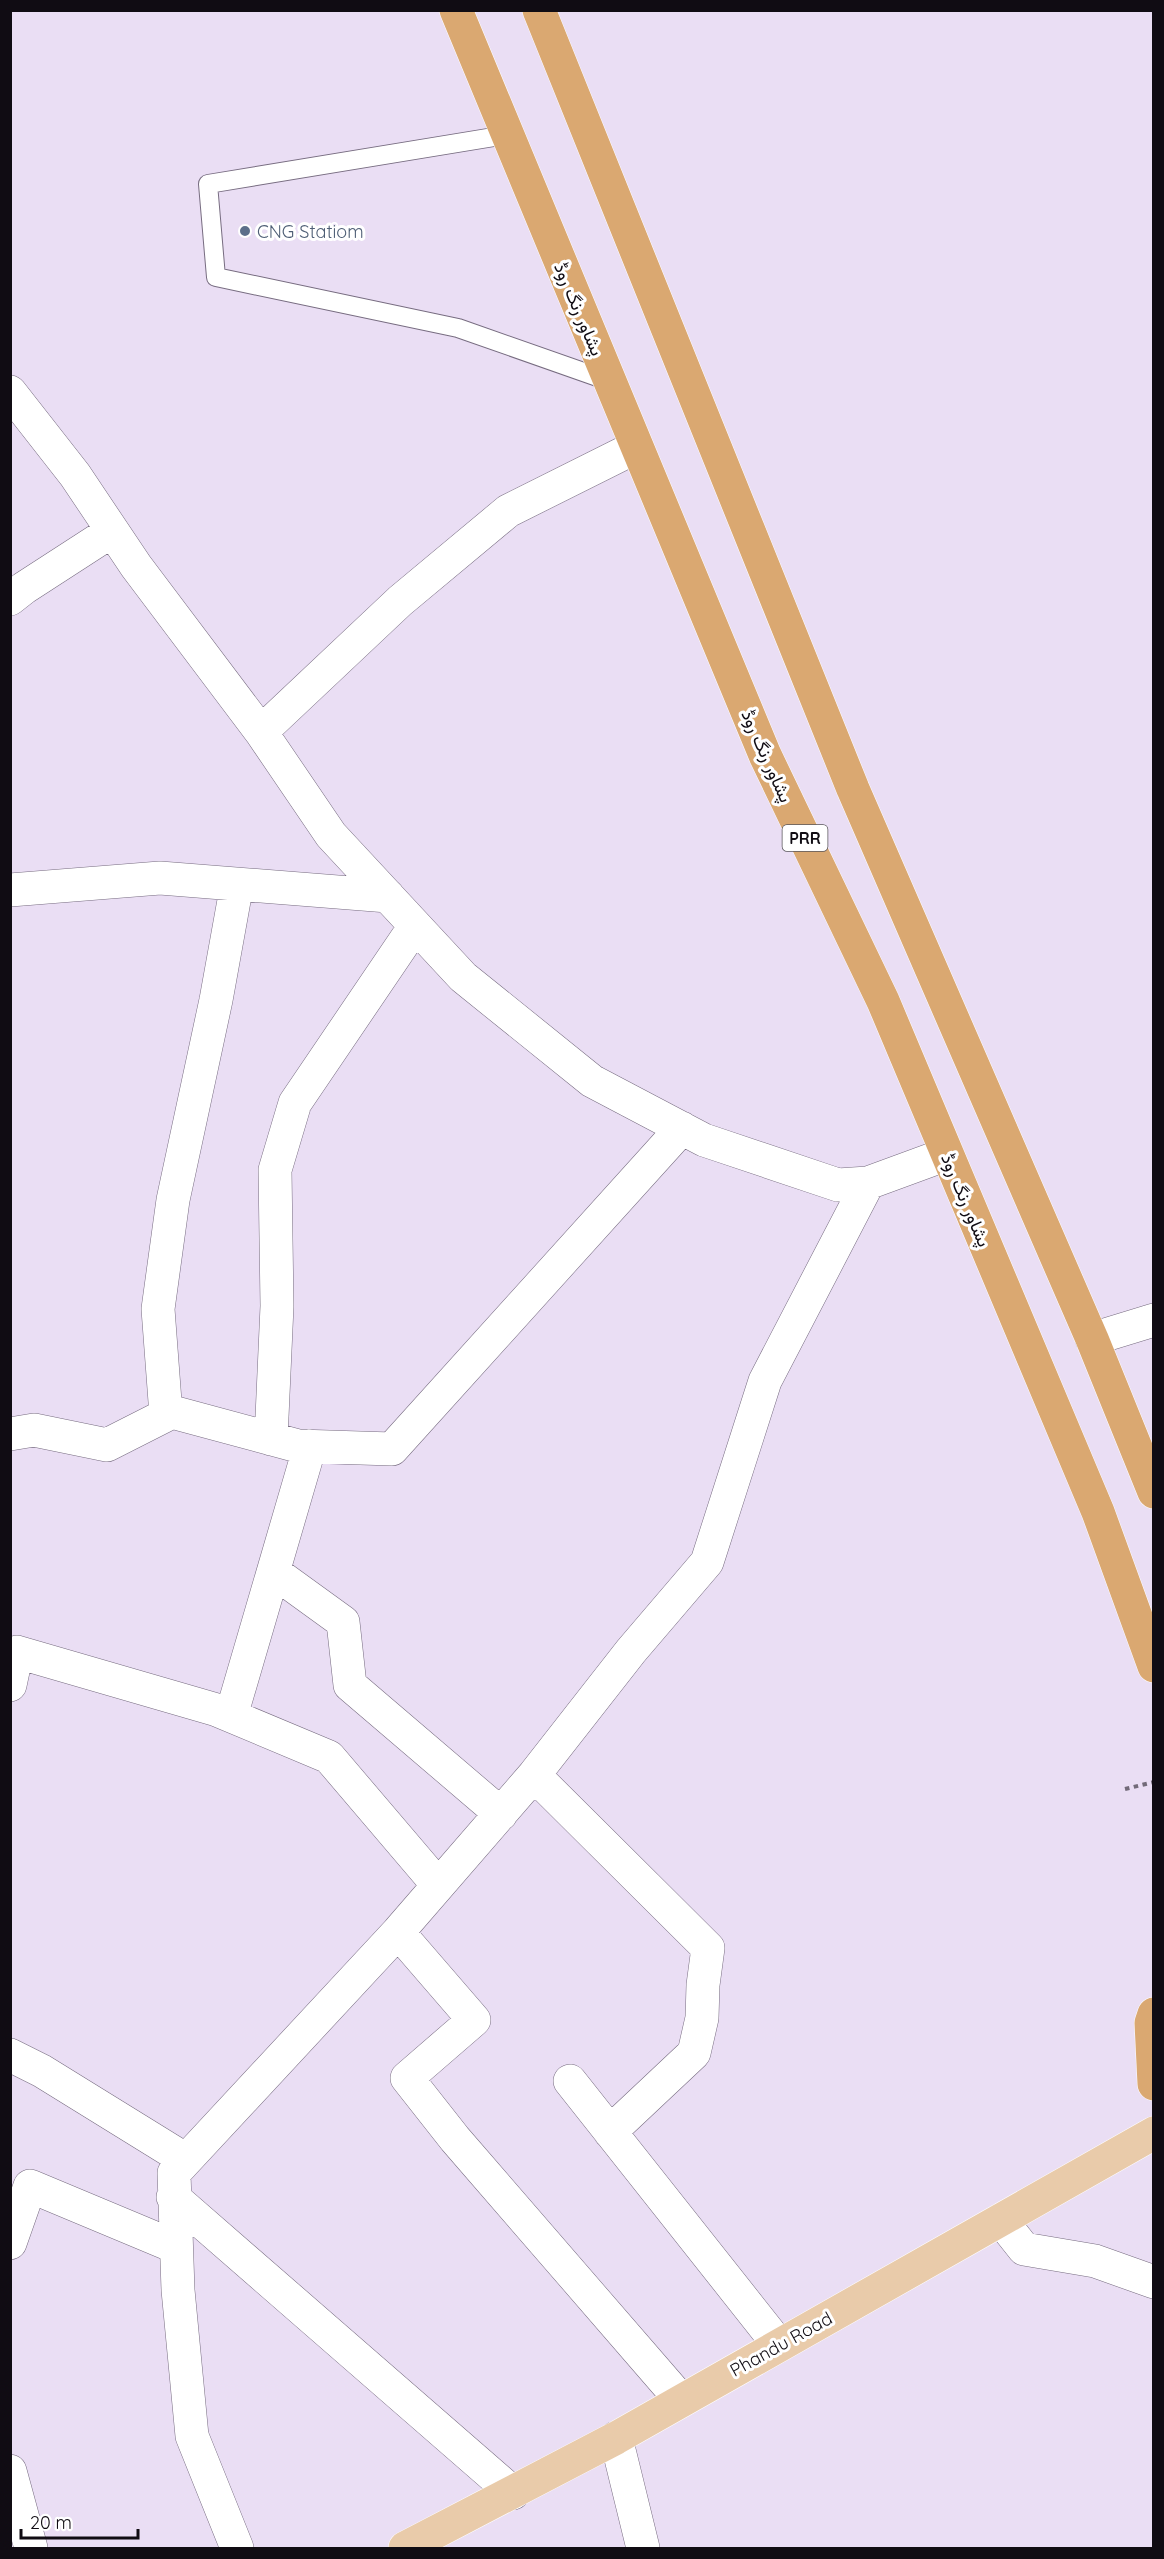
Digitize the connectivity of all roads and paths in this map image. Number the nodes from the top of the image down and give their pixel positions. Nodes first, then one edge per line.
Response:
1 (456, 10) edge
2 (538, 10) edge
3 (506, 135) junction
4 (609, 381) junction
5 (10, 392) edge
6 (636, 447) junction
7 (112, 531) junction
8 (10, 599) edge
9 (261, 732) junction
10 (237, 884) junction
11 (10, 890) edge
12 (388, 896) junction
13 (415, 926) junction
14 (682, 1128) junction
15 (947, 1155) junction
16 (868, 1183) junction
17 (1154, 1320) edge
18 (1092, 1339) junction
19 (166, 1415) junction
20 (10, 1434) edge
21 (271, 1439) junction
22 (310, 1446) junction
23 (1154, 1492) edge
24 (274, 1572) junction
25 (1154, 1666) edge
26 (10, 1685) edge
27 (231, 1716) junction
28 (534, 1775) junction
29 (1154, 1782) edge
30 (1125, 1789) dead end
31 (501, 1814) junction
32 (438, 1885) junction
33 (398, 1932) junction
34 (1154, 2013) edge
35 (10, 2055) edge
36 (570, 2081) dead end
37 (1154, 2084) edge
38 (610, 2132) junction
39 (1154, 2133) edge
40 (186, 2160) junction
41 (174, 2197) junction
42 (1001, 2220) junction
43 (10, 2243) edge
44 (176, 2247) junction
45 (1154, 2282) edge
46 (778, 2346) junction
47 (681, 2400) junction
48 (615, 2438) junction
49 (10, 2471) edge
50 (513, 2493) junction
51 (438, 2540) edge
52 (31, 2548) edge
53 (237, 2548) edge
54 (405, 2548) edge
55 (643, 2548) edge

1 - 3 highway, پشاور رنگ روڈ / PRR
2 - 18 highway
3 - 4 highway, پشاور رنگ روڈ / PRR
3 - 4 lane
4 - 6 highway, پشاور رنگ روڈ / PRR
5 - 7 street
6 - 9 street
6 - 15 highway, پشاور رنگ روڈ / PRR
7 - 8 street
7 - 9 street
9 - 12 street
10 - 11 street
10 - 12 street
10 - 19 street
12 - 13 street
13 - 14 street
13 - 21 street
14 - 16 street
14 - 22 street
15 - 16 street
15 - 25 highway, پشاور رنگ روڈ / PRR
16 - 28 street
17 - 18 street
18 - 23 highway
19 - 20 street
19 - 21 street
21 - 22 street
22 - 24 street
24 - 27 street
24 - 31 street
26 - 27 street
27 - 32 street
28 - 31 street
28 - 38 street
29 - 30 path
31 - 32 street
32 - 33 street
33 - 40 street
33 - 47 street
34 - 37 highway
35 - 40 street
36 - 38 street
38 - 46 street
39 - 42 main road, Phandu Road
40 - 41 street
41 - 44 street
41 - 50 street
42 - 45 street
42 - 46 main road, Phandu Road
43 - 44 street
44 - 53 street
46 - 47 main road, Phandu Road
47 - 48 main road, Phandu Road
48 - 50 main road, Phandu Road
48 - 55 street
49 - 52 street
50 - 51 main road, Phandu Road
51 - 54 main road, Phandu Road

